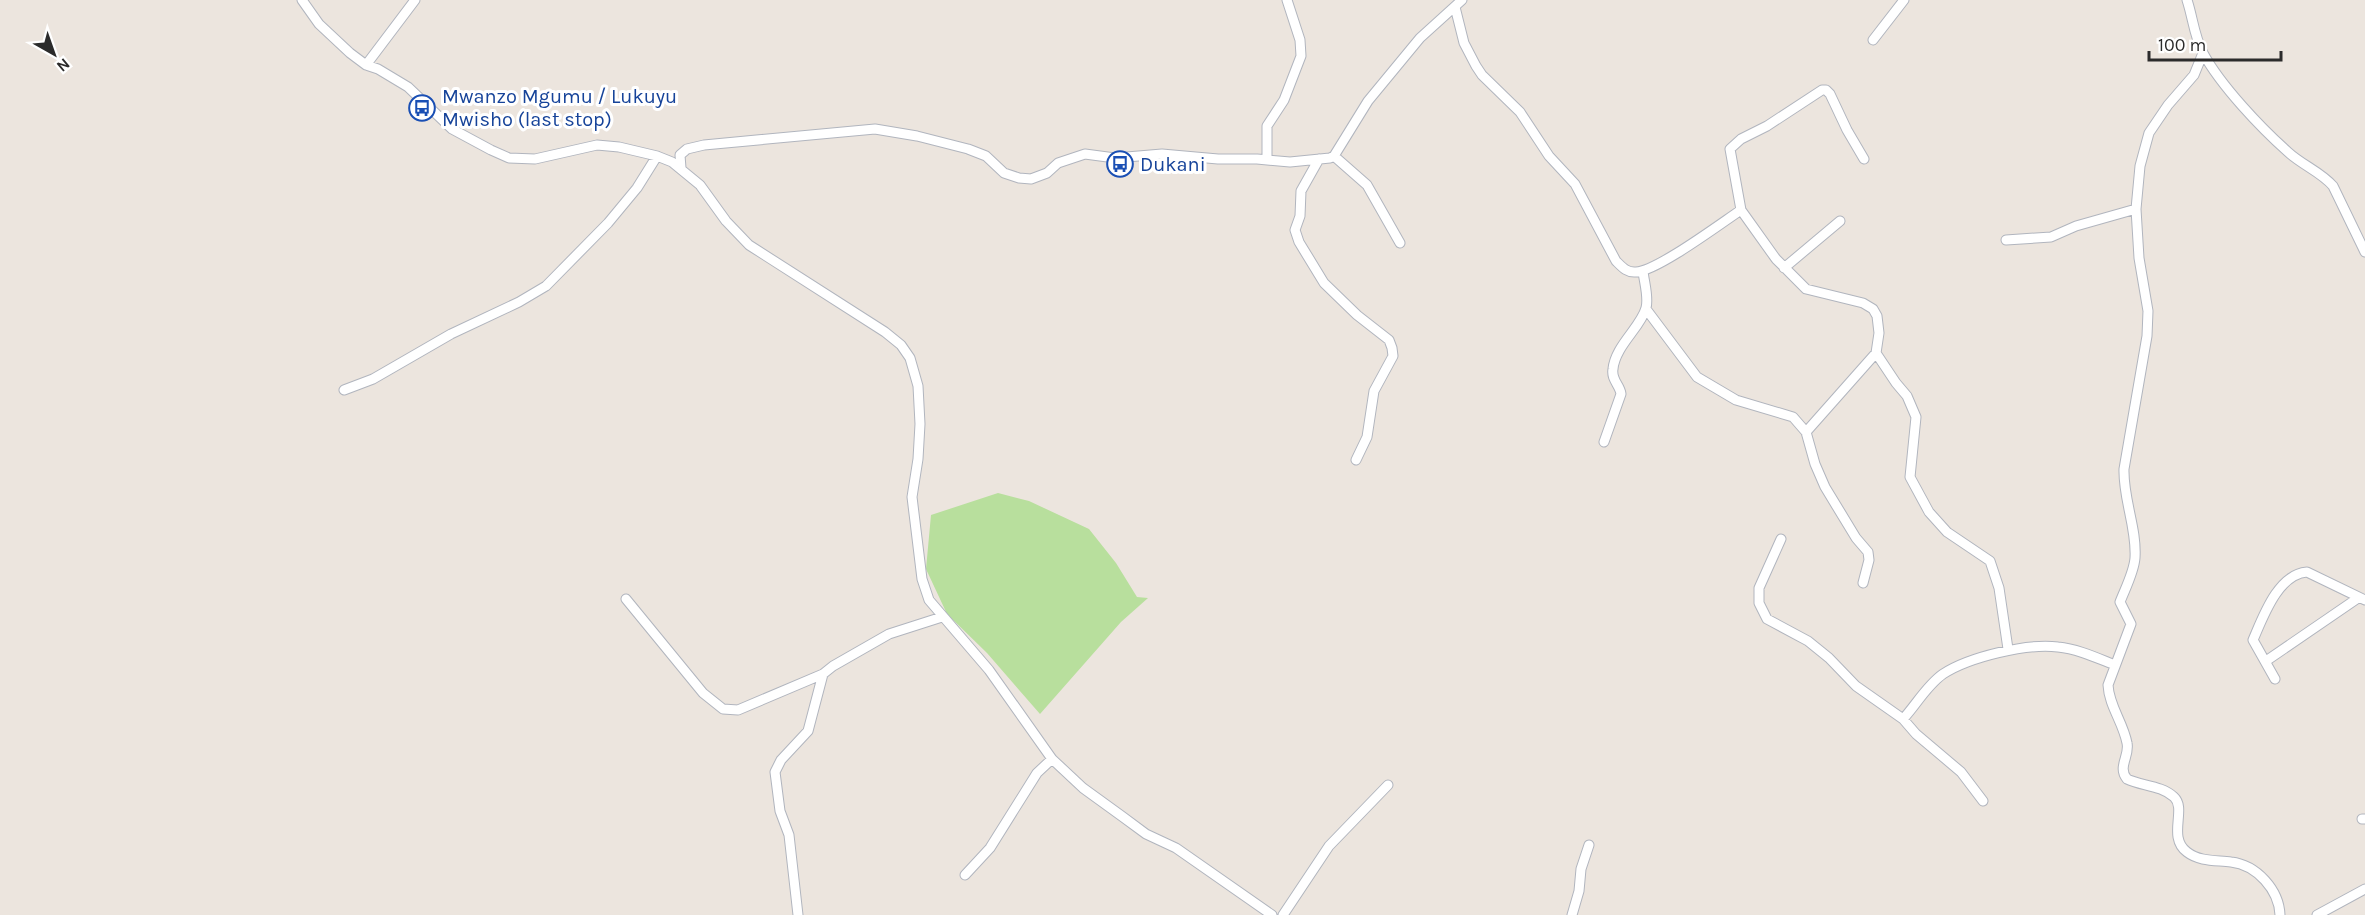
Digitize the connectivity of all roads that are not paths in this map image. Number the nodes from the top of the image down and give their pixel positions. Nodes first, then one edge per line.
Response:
1 (302, 0) edge
2 (415, 0) edge
3 (1287, 0) edge
4 (1904, 0) edge
5 (2187, 0) edge
6 (1458, 4) edge
7 (1873, 40) dead end
8 (2204, 53) junction
9 (366, 65) junction
10 (657, 156) junction
11 (1334, 156) junction
12 (1319, 159) junction
13 (1864, 159) dead end
14 (1267, 160) junction
15 (681, 168) junction
16 (2136, 209) junction
17 (1741, 210) junction
18 (1840, 221) dead end
19 (2006, 240) dead end
20 (1400, 243) dead end
21 (2365, 252) edge
22 (1784, 268) junction
23 (1643, 271) junction
24 (1646, 309) junction
25 (1876, 353) junction
26 (344, 390) dead end
27 (1806, 432) junction
28 (1604, 442) dead end
29 (1356, 460) dead end
30 (1781, 539) dead end
31 (1863, 583) dead end
32 (626, 599) dead end
33 (2362, 599) edge
34 (942, 617) junction
35 (2007, 649) junction
36 (2266, 661) junction
37 (2115, 665) junction
38 (823, 674) junction
39 (2275, 679) dead end
40 (1903, 719) junction
41 (1052, 759) junction
42 (1388, 785) dead end
43 (1983, 801) dead end
44 (1589, 845) dead end
45 (965, 875) dead end
46 (2365, 889) edge
47 (798, 915) edge
48 (1272, 915) edge
49 (1284, 915) edge
50 (1572, 915) edge
51 (2280, 915) edge
52 (2317, 915) edge

1 - 9 street
2 - 9 street
3 - 14 street
4 - 7 street
5 - 8 street
6 - 11 street
6 - 23 street
8 - 16 street
8 - 21 street
9 - 10 street
10 - 15 street
10 - 26 street
11 - 12 street
11 - 20 street
12 - 14 street
12 - 29 street
13 - 17 street
14 - 15 street
15 - 34 street
16 - 19 street
16 - 37 street
17 - 22 street
17 - 23 street
18 - 22 street
22 - 25 street
23 - 24 street
24 - 27 street
24 - 28 street
25 - 27 street
25 - 35 street
27 - 31 street
30 - 40 street
32 - 38 street
33 - 36 street
33 - 36 street
34 - 38 street
34 - 41 street
35 - 37 street
35 - 40 street
36 - 39 street
37 - 51 street
38 - 47 street
40 - 43 street
41 - 45 street
41 - 48 street
42 - 49 street
44 - 50 street
46 - 52 street

